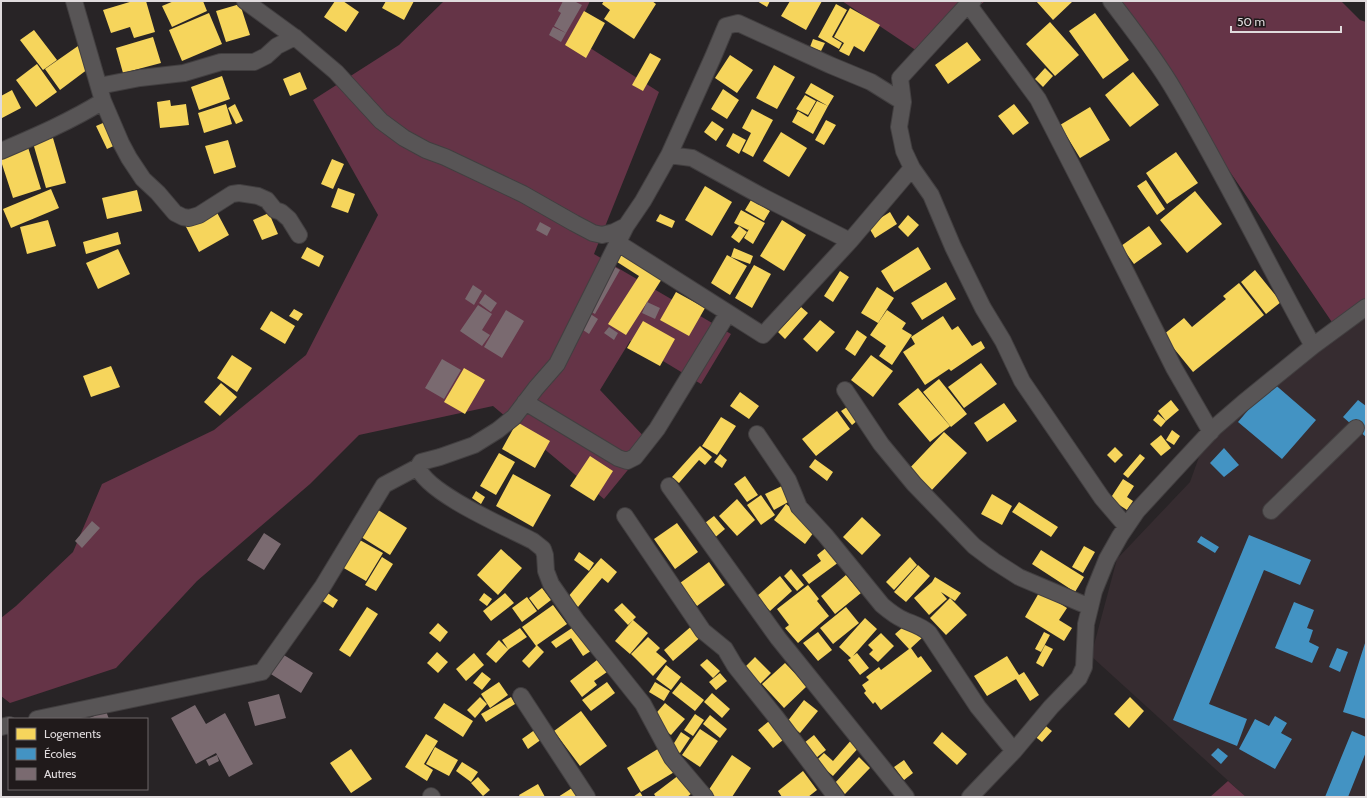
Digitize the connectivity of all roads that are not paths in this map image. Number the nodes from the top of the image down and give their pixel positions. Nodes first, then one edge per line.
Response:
1 (74, 1) edge
2 (245, 1) edge
3 (1111, 1) edge
4 (971, 2) edge
5 (296, 37) junction
6 (101, 93) junction
7 (903, 102) junction
8 (1, 151) edge
9 (669, 155) junction
10 (912, 168) junction
11 (626, 226) junction
12 (299, 235) dead end
13 (850, 241) junction
14 (618, 243) junction
15 (1366, 307) edge
16 (728, 313) junction
17 (1313, 346) junction
18 (845, 390) dead end
19 (525, 402) junction
20 (1356, 428) dead end
21 (1211, 432) junction
22 (757, 434) dead end
23 (418, 466) junction
24 (669, 486) dead end
25 (1271, 511) dead end
26 (625, 516) dead end
27 (1126, 526) junction
28 (1090, 607) junction
29 (522, 696) dead end
30 (42, 718) edge
31 (1014, 751) junction
32 (588, 797) edge
33 (705, 797) edge
34 (836, 797) edge
35 (906, 797) edge
36 (970, 797) edge

1 - 6 street
2 - 5 street
3 - 17 street
4 - 7 street
4 - 21 street
5 - 6 street
5 - 11 street
6 - 8 street
6 - 12 street
7 - 9 street
7 - 10 street
9 - 11 street
9 - 13 street
10 - 13 street
10 - 27 street
11 - 14 street
13 - 16 street
14 - 16 street
14 - 19 street
15 - 17 street
16 - 19 street
17 - 21 street
18 - 28 street
19 - 23 street
20 - 25 street
21 - 27 street
22 - 31 street
23 - 30 street
23 - 33 street
24 - 35 street
26 - 34 street
27 - 28 street
28 - 31 street
29 - 32 street
31 - 36 street

